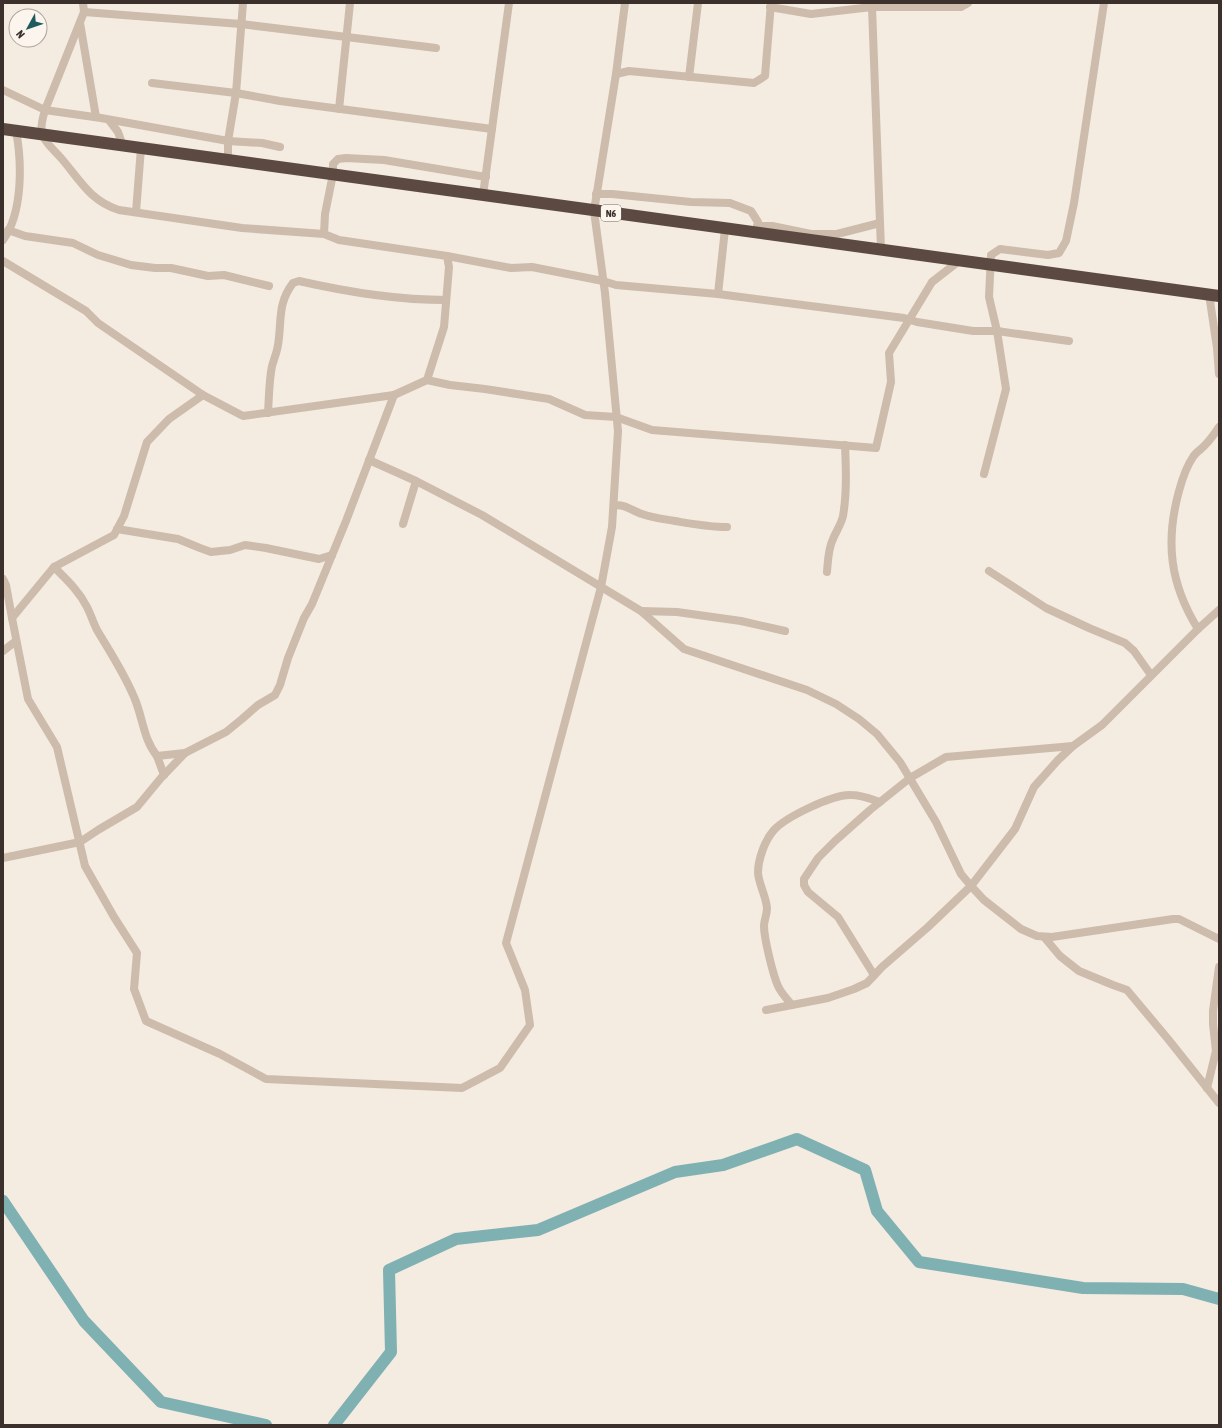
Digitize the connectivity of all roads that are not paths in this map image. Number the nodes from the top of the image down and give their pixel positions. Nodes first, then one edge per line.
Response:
1 (83, 3) edge
2 (244, 3) edge
3 (350, 3) edge
4 (509, 3) edge
5 (625, 3) edge
6 (698, 3) edge
7 (968, 3) edge
8 (1104, 3) edge
9 (771, 5) edge
10 (872, 7) junction
11 (84, 12) junction
12 (80, 23) junction
13 (241, 24) junction
14 (346, 38) junction
15 (436, 48) dead end
16 (616, 74) junction
17 (689, 77) junction
18 (152, 83) dead end
19 (3, 90) edge
20 (236, 93) junction
21 (339, 109) junction
22 (45, 110) junction
23 (96, 117) junction
24 (109, 120) junction
25 (3, 129) edge
26 (492, 129) junction
27 (16, 131) junction
28 (42, 134) junction
29 (228, 141) junction
30 (123, 146) junction
31 (280, 147) dead end
32 (141, 148) junction
33 (228, 160) junction
34 (332, 174) junction
35 (486, 177) junction
36 (596, 194) junction
37 (483, 196) junction
38 (594, 211) junction
39 (136, 212) junction
40 (880, 223) junction
41 (725, 229) junction
42 (8, 230) junction
43 (757, 230) junction
44 (324, 234) junction
45 (3, 240) edge
46 (881, 250) junction
47 (447, 256) junction
48 (959, 260) junction
49 (3, 261) edge
50 (991, 265) junction
51 (603, 281) junction
52 (269, 286) dead end
53 (718, 294) junction
54 (1214, 295) edge
55 (446, 300) junction
56 (910, 320) junction
57 (996, 332) junction
58 (1069, 341) dead end
59 (1218, 348) edge
60 (1219, 374) edge
61 (427, 380) junction
62 (394, 394) junction
63 (203, 395) junction
64 (268, 413) junction
65 (616, 417) junction
66 (1219, 428) edge
67 (846, 445) junction
68 (369, 460) junction
69 (984, 474) dead end
70 (416, 481) junction
71 (614, 506) junction
72 (403, 524) dead end
73 (727, 527) dead end
74 (117, 529) junction
75 (332, 555) junction
76 (54, 567) junction
77 (989, 571) dead end
78 (827, 572) dead end
79 (3, 579) edge
80 (600, 587) junction
81 (1219, 610) edge
82 (641, 611) junction
83 (12, 618) junction
84 (1198, 629) junction
85 (785, 631) dead end
86 (16, 641) junction
87 (3, 651) edge
88 (1151, 675) junction
89 (1073, 746) junction
90 (185, 753) junction
91 (157, 756) junction
92 (164, 774) junction
93 (910, 778) junction
94 (880, 802) junction
95 (80, 842) junction
96 (3, 858) edge
97 (971, 886) junction
98 (1044, 937) junction
99 (1219, 939) edge
100 (1219, 967) edge
101 (874, 975) junction
102 (792, 1005) junction
103 (766, 1010) dead end
104 (1207, 1088) junction
105 (1219, 1103) edge

1 - 11 street
2 - 13 street
3 - 14 street
4 - 26 street
5 - 16 street
6 - 17 street
7 - 10 street
8 - 50 street
9 - 10 street
9 - 17 street
10 - 40 street
11 - 12 street
11 - 13 street
12 - 22 street
12 - 23 street
13 - 14 street
13 - 20 street
14 - 15 street
14 - 21 street
16 - 17 street
16 - 36 street
18 - 20 street
19 - 22 street
20 - 21 street
20 - 29 street
21 - 26 street
22 - 23 street
22 - 28 street
23 - 24 street
24 - 29 street
24 - 30 street
25 - 27 highway, N6
26 - 35 street
27 - 28 highway, N6
27 - 42 street
28 - 30 highway, N6
28 - 39 street
29 - 31 street
29 - 33 street
30 - 32 highway, N6
32 - 33 highway, N6
32 - 39 street
33 - 34 highway, N6
34 - 35 street
34 - 37 highway, N6
34 - 44 street
35 - 37 street
36 - 38 street
36 - 43 street
37 - 38 highway, N6
38 - 41 highway, N6
38 - 51 street
39 - 44 street
40 - 43 street
40 - 46 street
41 - 43 highway, N6
41 - 53 street
42 - 45 street
42 - 52 street
43 - 46 highway, N6
44 - 47 street
46 - 48 highway, N6
47 - 51 street
47 - 55 street
48 - 50 highway, N6
48 - 56 street
49 - 63 street
50 - 54 highway, N6
50 - 57 street
51 - 53 street
51 - 65 street
53 - 56 street
54 - 59 street
55 - 61 street
55 - 64 street
56 - 57 street
56 - 67 street
57 - 58 street
57 - 69 street
59 - 60 street
61 - 62 street
61 - 65 street
62 - 64 street
62 - 68 street
63 - 64 street
63 - 74 street
65 - 67 street
65 - 71 street
66 - 84 street
67 - 78 street
68 - 70 street
68 - 75 street
70 - 72 street
70 - 80 street
71 - 73 street
71 - 80 street
74 - 75 street
74 - 76 street
75 - 90 street
76 - 83 street
76 - 91 street
77 - 88 street
79 - 83 street
80 - 82 street
80 - 95 street
81 - 84 street
82 - 85 street
82 - 93 street
83 - 86 street
84 - 88 street
86 - 87 street
86 - 95 street
88 - 89 street
89 - 93 street
89 - 97 street
90 - 91 street
90 - 92 street
91 - 92 street
92 - 95 street
93 - 94 street
93 - 97 street
94 - 101 street
94 - 102 street
95 - 96 street
97 - 98 street
97 - 101 street
98 - 99 street
98 - 104 street
100 - 104 street
101 - 102 street
102 - 103 street
104 - 105 street

